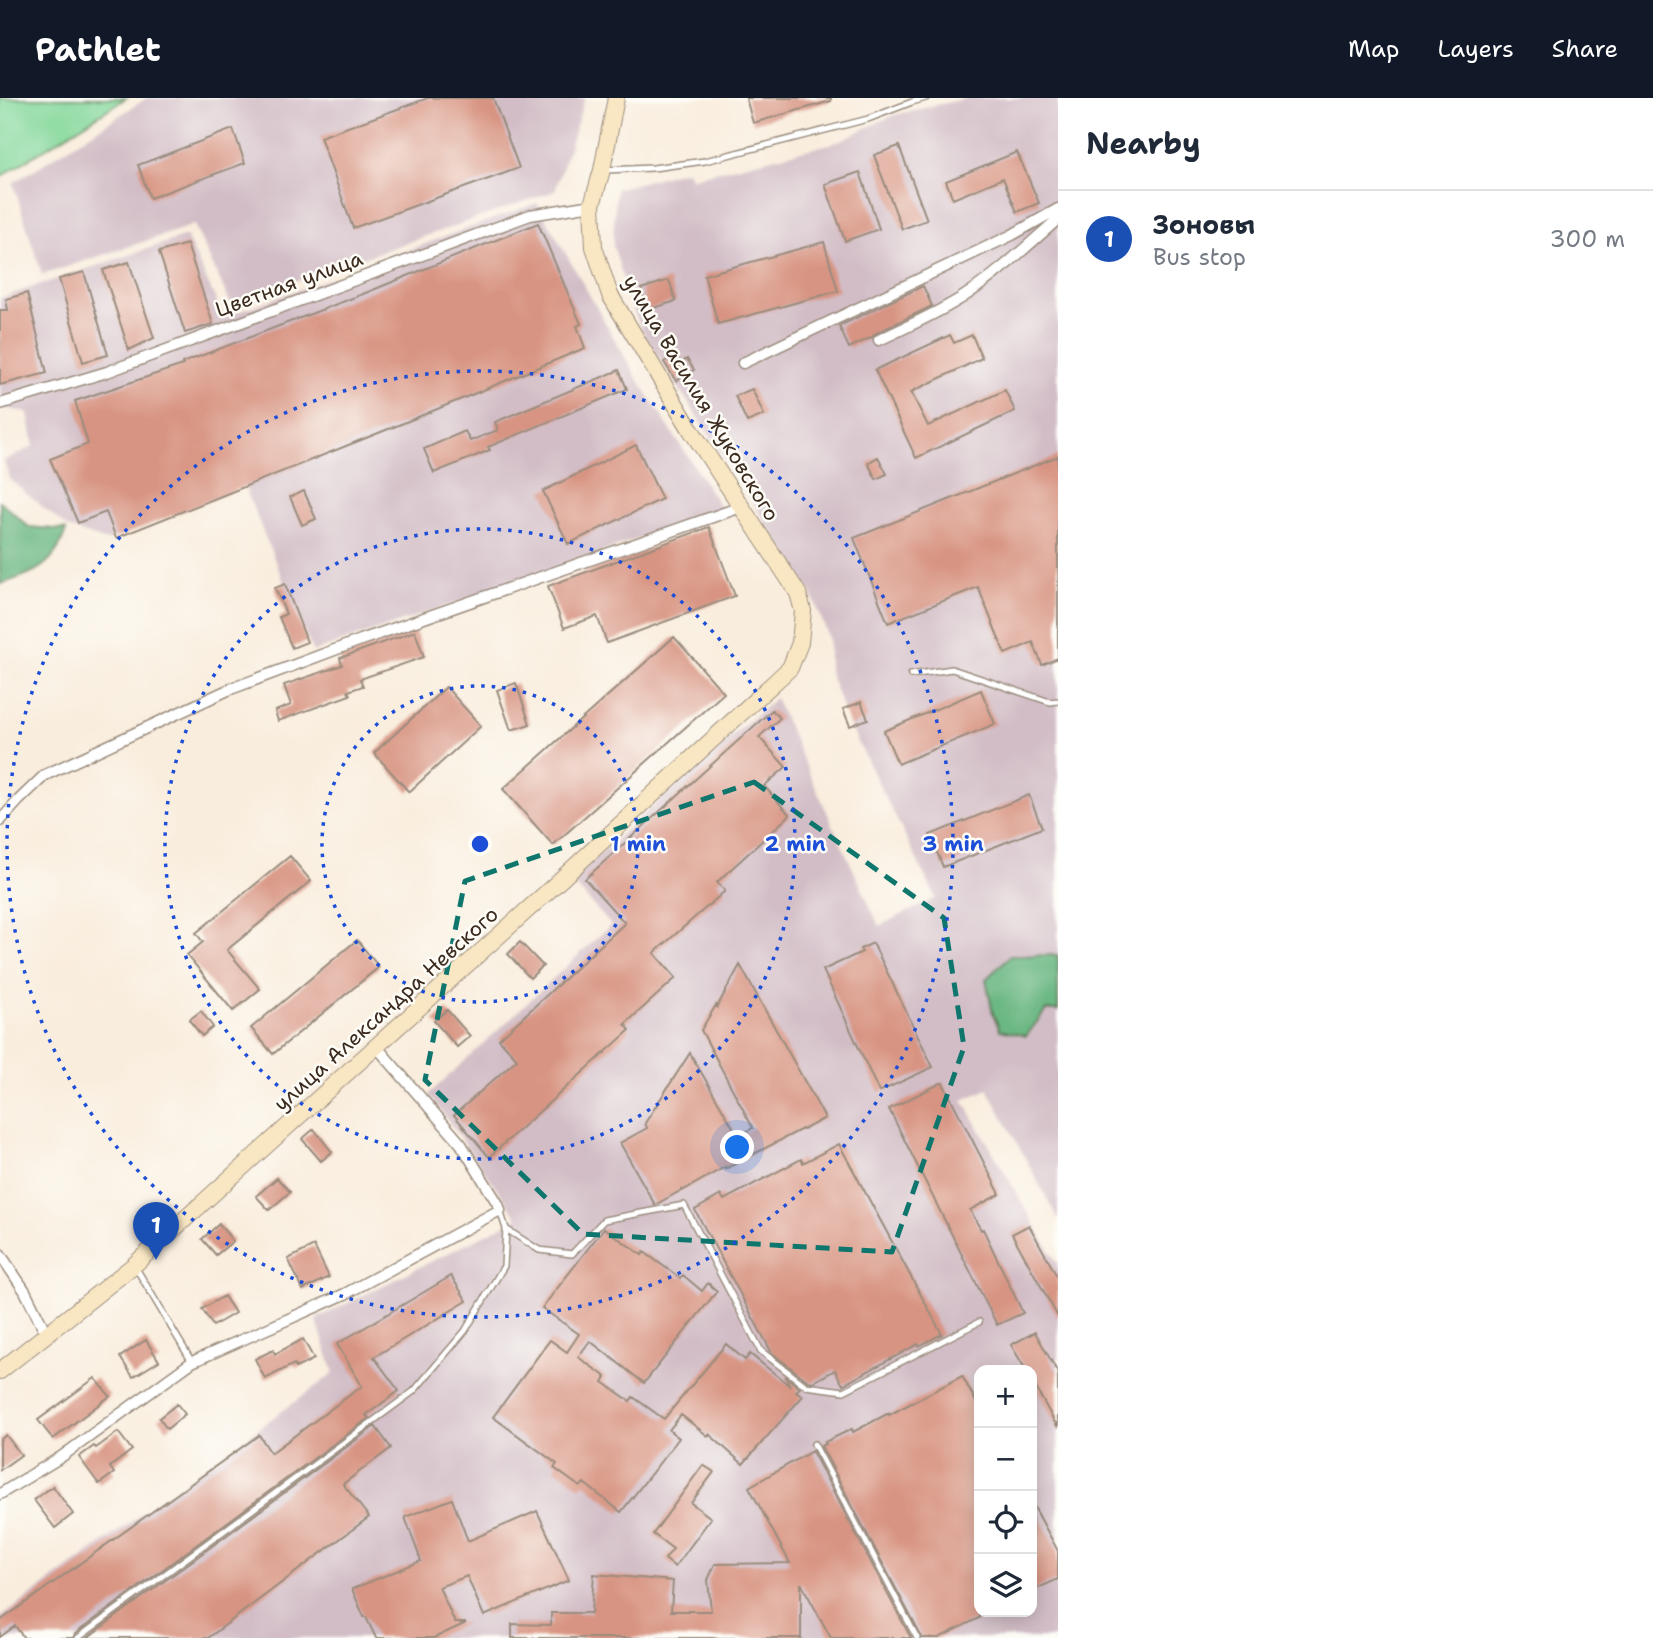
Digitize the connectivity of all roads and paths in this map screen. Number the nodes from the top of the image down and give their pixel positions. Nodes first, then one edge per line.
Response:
1 (616, 98) edge
2 (926, 98) edge
3 (602, 170) junction
4 (592, 205) junction
5 (1058, 209) edge
6 (1058, 219) edge
7 (879, 341) dead end
8 (743, 363) dead end
9 (0, 404) edge
10 (741, 507) junction
11 (790, 668) joint
12 (911, 675) dead end
13 (1058, 701) edge
14 (0, 821) edge
15 (376, 1046) junction
16 (500, 1210) junction
17 (506, 1228) junction
18 (0, 1254) edge
19 (134, 1265) junction
20 (978, 1322) dead end
21 (46, 1334) junction
22 (192, 1362) junction
23 (0, 1371) edge
24 (814, 1444) dead end
25 (0, 1494) edge
26 (78, 1638) edge
27 (917, 1638) edge

1 - 3 street, улица Василия Жуковского
2 - 3 lane
3 - 4 street, улица Василия Жуковского
4 - 9 street, Цветная улица
4 - 10 street, улица Василия Жуковского
5 - 8 street
6 - 7 street
10 - 11 street, улица Василия Жуковского
10 - 14 street
11 - 15 street, улица Александра Невского
12 - 13 lane
15 - 16 street
15 - 19 street, улица Александра Невского
16 - 17 lane
16 - 22 street
17 - 20 lane
17 - 26 lane
18 - 21 street
19 - 21 street, улица Александра Невского
19 - 22 lane
21 - 23 street, улица Александра Невского
22 - 25 street
24 - 27 lane

